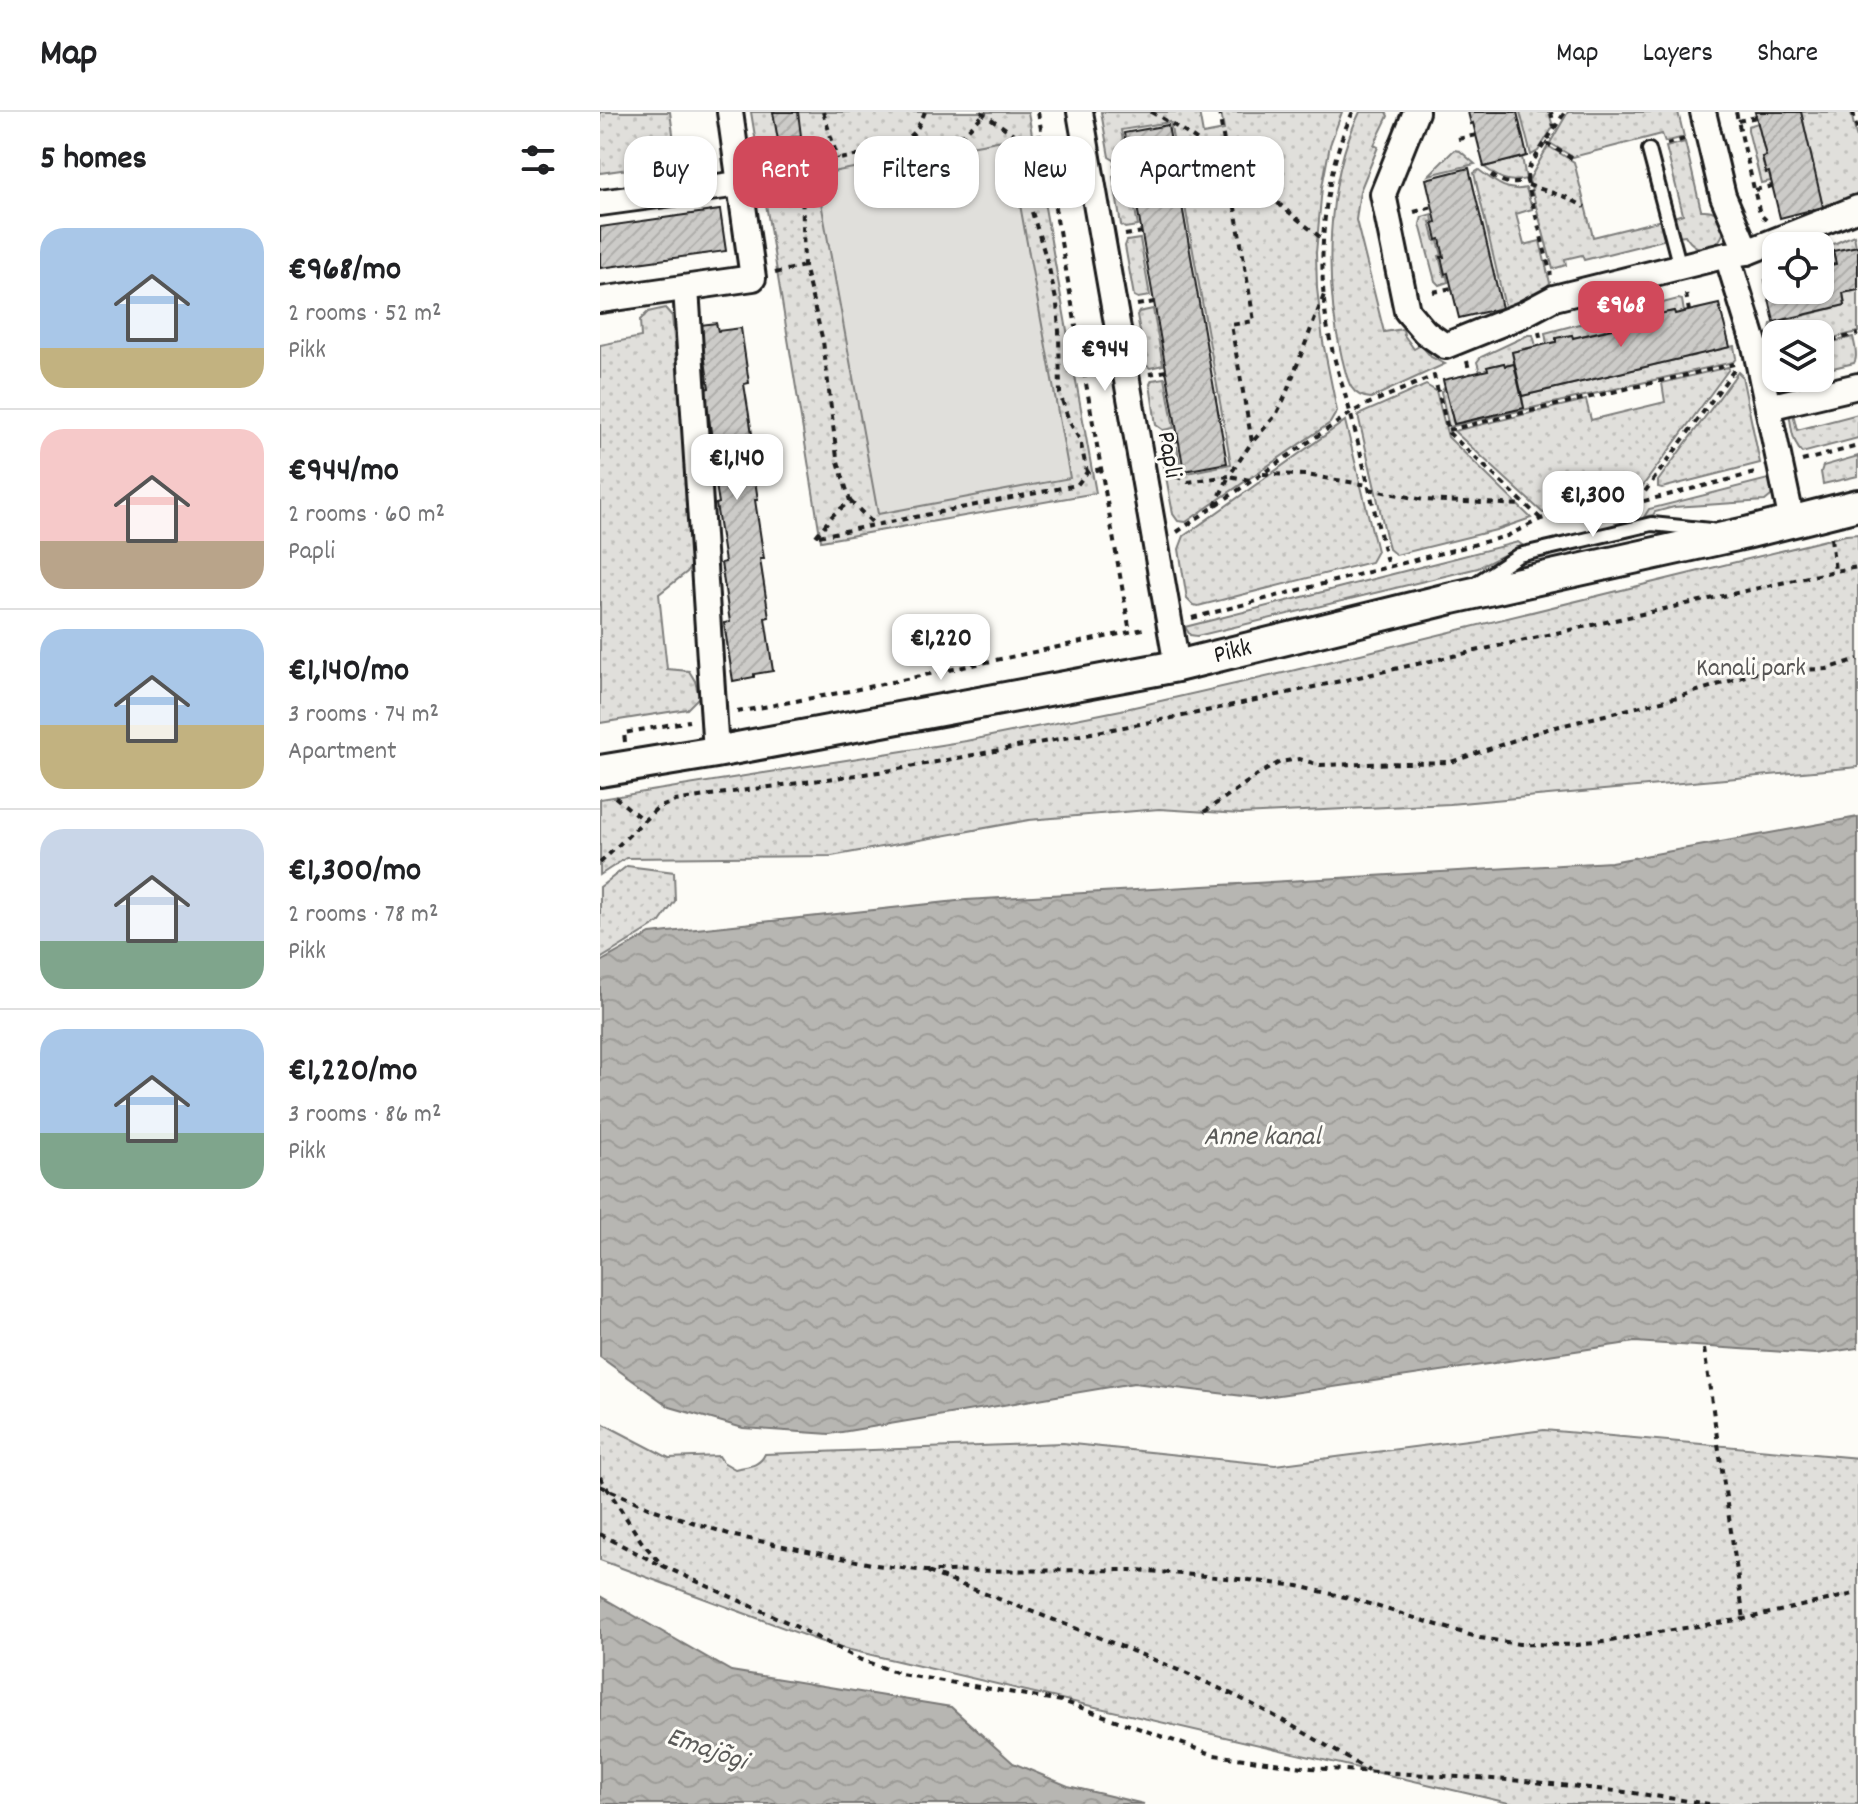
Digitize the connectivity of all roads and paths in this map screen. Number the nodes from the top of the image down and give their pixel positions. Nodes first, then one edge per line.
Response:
1 (730, 112) edge
2 (823, 112) edge
3 (925, 112) edge
4 (1038, 112) edge
5 (1080, 112) edge
6 (1151, 112) edge
7 (1219, 112) edge
8 (1353, 112) edge
9 (1416, 112) edge
10 (1551, 112) edge
11 (1565, 112) edge
12 (1736, 112) edge
13 (1853, 112) edge
14 (984, 113) edge
15 (1757, 117) dead end
16 (1738, 121) junction
17 (1705, 122) edge
18 (1555, 129) junction
19 (1858, 134) edge
20 (1476, 135) dead end
21 (733, 136) edge
22 (831, 136) edge
23 (911, 136) edge
24 (954, 136) edge
25 (1017, 136) edge
26 (1042, 136) edge
27 (1191, 136) edge
28 (1223, 136) edge
29 (1458, 139) dead end
30 (1546, 143) junction
31 (1649, 150) joint
32 (854, 156) edge
33 (838, 159) edge
34 (1573, 159) dead end
35 (1111, 166) edge
36 (1106, 167) dead end
37 (1491, 175) dead end
38 (1528, 183) junction
39 (733, 185) edge
40 (1772, 186) dead end
41 (1754, 190) junction
42 (600, 203) edge
43 (1433, 207) dead end
44 (1585, 207) dead end
45 (743, 208) edge
46 (803, 208) edge
47 (1031, 208) edge
48 (1055, 208) edge
49 (1235, 208) edge
50 (1284, 208) edge
51 (1858, 208) edge
52 (1414, 212) dead end
53 (1770, 222) dead end
54 (1142, 232) dead end
55 (1118, 236) dead end
56 (1324, 240) junction
57 (1737, 254) junction
58 (1680, 267) junction
59 (1553, 281) dead end
60 (686, 288) junction
61 (1452, 288) dead end
62 (1433, 292) dead end
63 (1325, 293) junction
64 (1686, 294) dead end
65 (600, 300) edge
66 (1154, 302) dead end
67 (1130, 306) dead end
68 (1689, 311) dead end
69 (1606, 312) dead end
70 (1538, 329) dead end
71 (1610, 329) dead end
72 (1858, 334) edge
73 (1834, 340) edge
74 (1542, 345) dead end
75 (1467, 360) dead end
76 (1166, 371) dead end
77 (1470, 374) dead end
78 (1142, 375) dead end
79 (1858, 386) edge
80 (1768, 407) junction
81 (1351, 413) junction
82 (1448, 430) junction
83 (1179, 440) dead end
84 (1252, 442) junction
85 (1858, 446) edge
86 (1148, 451) junction
87 (1780, 466) junction
88 (1101, 469) junction
89 (1087, 472) junction
90 (1261, 474) junction
91 (1229, 476) junction
92 (1253, 480) junction
93 (1368, 487) junction
94 (850, 501) junction
95 (1636, 503) junction
96 (1525, 505) junction
97 (1214, 507) junction
98 (1846, 514) edge
99 (1541, 519) junction
100 (1792, 522) junction
101 (875, 525) junction
102 (1156, 548) junction
103 (1388, 567) junction
104 (1858, 567) edge
105 (1835, 571) junction
106 (1169, 624) junction
107 (1130, 632) junction
108 (1858, 659) edge
109 (1177, 666) junction
110 (714, 716) junction
111 (624, 733) dead end
112 (716, 752) junction
113 (605, 782) edge
114 (1204, 812) dead end
115 (643, 820) junction
116 (600, 863) edge
117 (1704, 1349) dead end
118 (600, 1477) edge
119 (600, 1486) edge
120 (610, 1490) junction
121 (600, 1534) edge
122 (663, 1566) junction
123 (926, 1571) junction
124 (1858, 1593) edge
125 (1744, 1619) junction
126 (1370, 1771) junction
127 (1709, 1804) edge

1 - 21 street
2 - 22 path
3 - 23 path
4 - 26 path
5 - 86 street, Papli
6 - 27 path
7 - 28 path
8 - 56 path
9 - 58 street
10 - 18 path
11 - 18 path
12 - 16 path
13 - 19 path
14 - 24 path
14 - 25 path
15 - 16 path
16 - 41 path
17 - 31 path
17 - 57 street
18 - 30 path
20 - 29 path
30 - 34 path
30 - 38 path
31 - 58 lane
32 - 33 path
35 - 36 path
37 - 38 path
38 - 44 path
38 - 59 path
39 - 42 street
40 - 41 path
41 - 53 path
43 - 52 path
45 - 60 street
46 - 94 path
47 - 89 path
48 - 88 path
49 - 84 path
50 - 56 path
51 - 57 street
54 - 55 path
56 - 63 path
57 - 58 street
57 - 80 street
60 - 65 street
60 - 110 street
61 - 62 path
63 - 81 path
63 - 84 path
64 - 68 path
66 - 67 path
69 - 71 path
70 - 74 path
72 - 73 path
75 - 77 path
76 - 78 path
79 - 80 street
80 - 87 street
81 - 82 path
81 - 90 path
81 - 93 path
82 - 95 path
82 - 96 path
83 - 86 path
84 - 91 path
85 - 87 path
86 - 91 path
86 - 102 street, Papli
87 - 95 path
87 - 100 street
88 - 89 path
88 - 107 path
89 - 101 path
90 - 92 path
90 - 93 path
91 - 92 path
91 - 97 path
92 - 97 path
93 - 96 path
93 - 103 path
94 - 101 path
94 - 101 path
95 - 99 path
96 - 99 path
97 - 102 path
98 - 100 street, Pikk
98 - 105 path
99 - 103 path
100 - 109 street, Pikk
102 - 106 street, Papli
103 - 106 path
104 - 105 path
105 - 115 path
106 - 107 path
106 - 109 street, Papli
107 - 110 path
108 - 114 path
109 - 112 street, Pikk
110 - 111 path
110 - 112 street
112 - 113 street, Pikk
113 - 115 path
115 - 116 path
117 - 125 path
118 - 120 path
119 - 120 path
120 - 122 path
120 - 123 path
121 - 122 path
122 - 126 path
123 - 125 path
123 - 126 path
124 - 125 path
126 - 127 path

